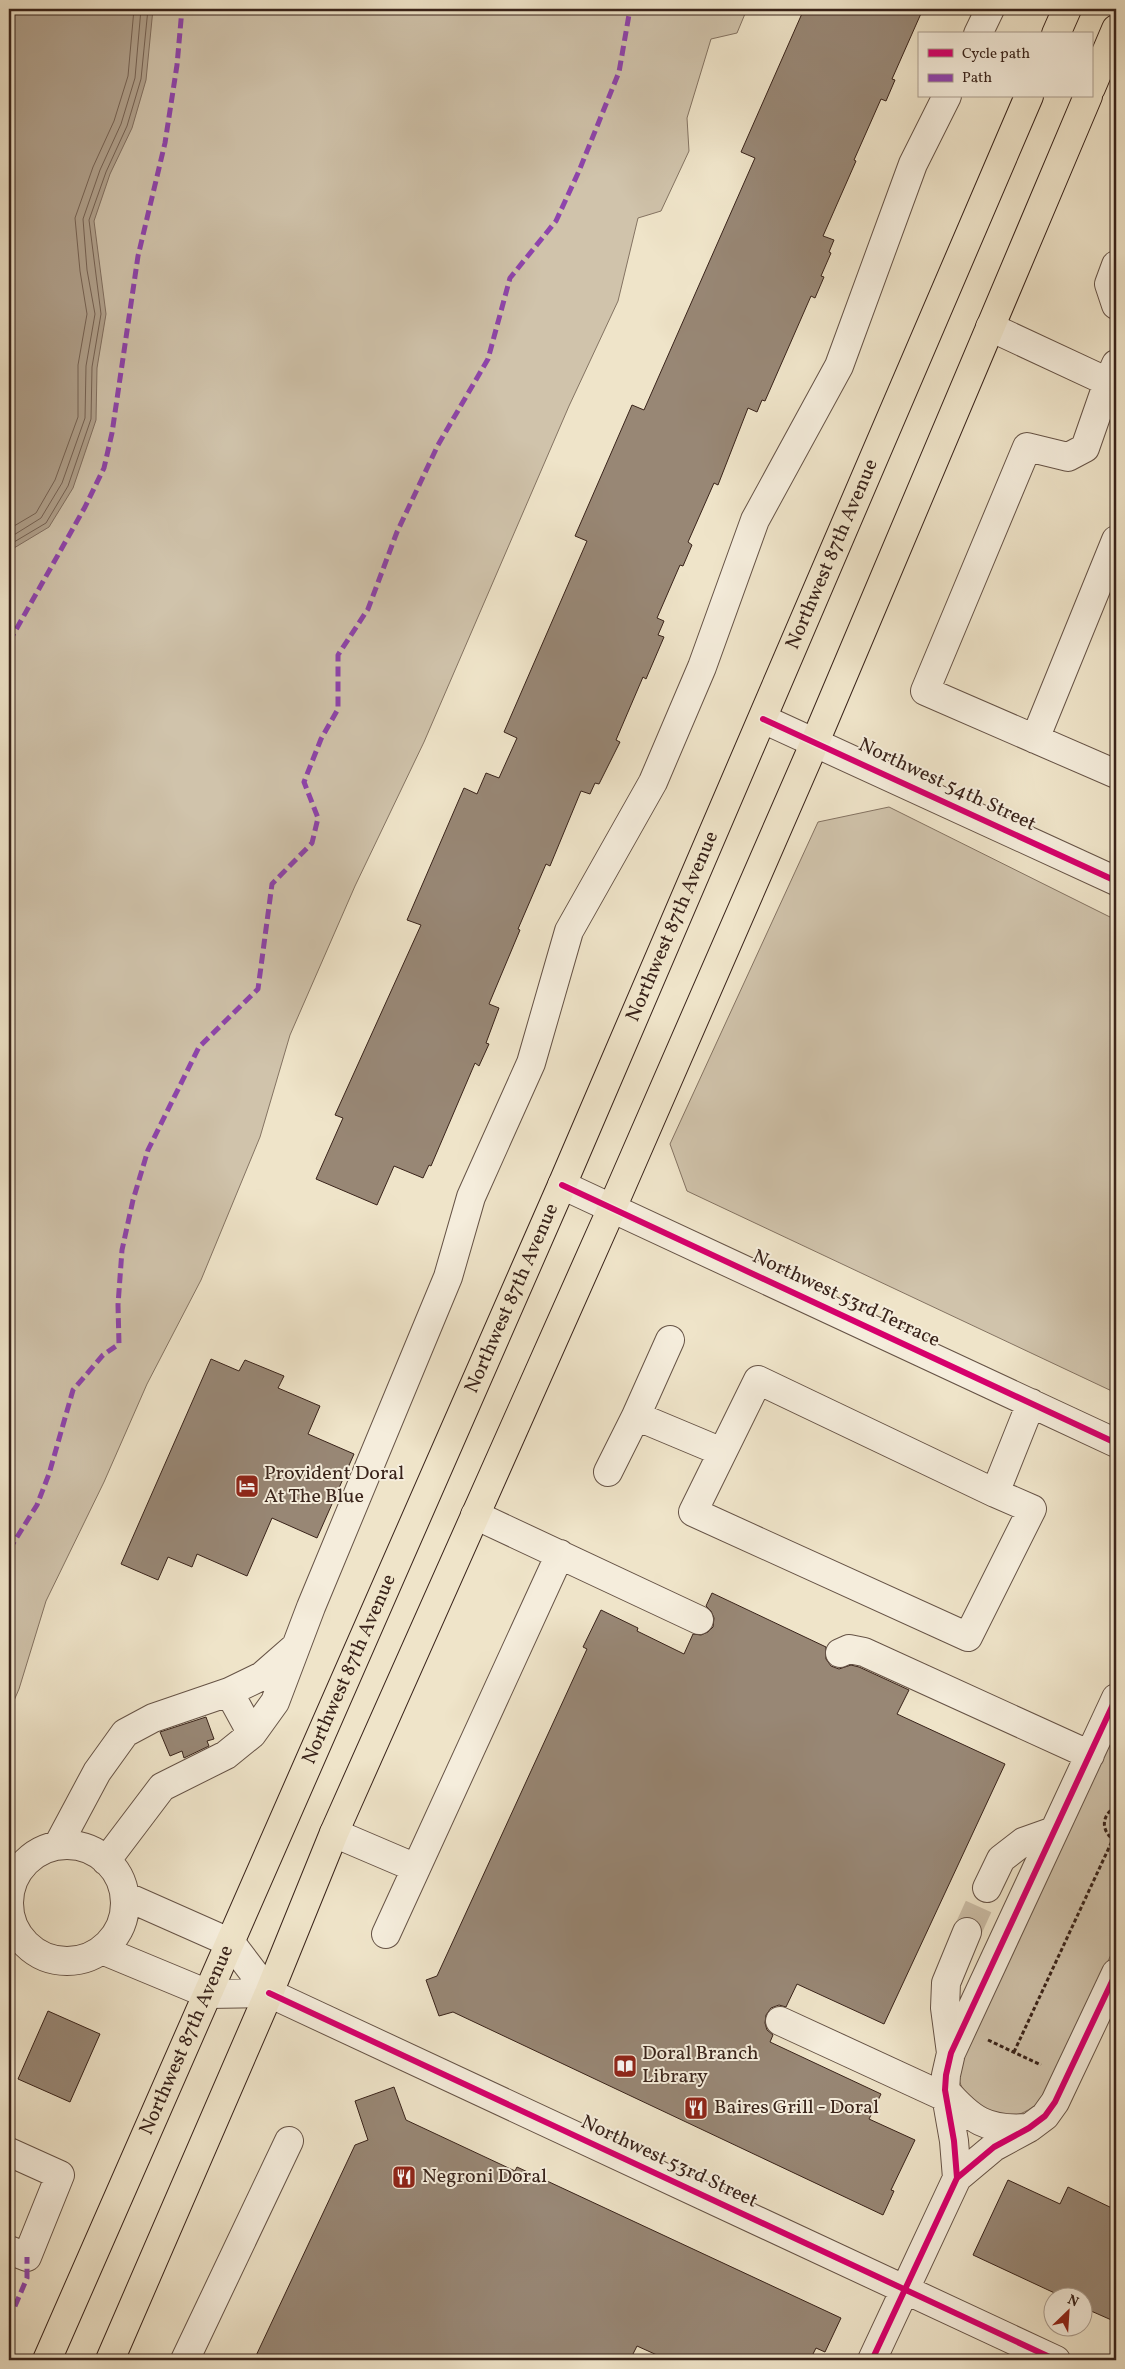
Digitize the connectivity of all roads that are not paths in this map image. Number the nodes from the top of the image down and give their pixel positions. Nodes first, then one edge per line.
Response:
1 (990, 9) edge
2 (1067, 9) edge
3 (1116, 29) edge
4 (979, 32) edge
5 (1057, 32) edge
6 (1092, 86) edge
7 (946, 98) edge
8 (1029, 98) edge
9 (1087, 98) edge
10 (1116, 265) edge
11 (1116, 305) edge
12 (990, 327) junction
13 (1113, 378) edge
14 (1116, 540) edge
15 (763, 719) junction
16 (1035, 739) junction
17 (815, 742) junction
18 (1116, 774) edge
19 (1116, 881) edge
20 (562, 1185) junction
21 (612, 1208) junction
22 (670, 1340) dead end
23 (1031, 1403) junction
24 (636, 1416) junction
25 (1116, 1443) edge
26 (722, 1452) junction
27 (608, 1472) dead end
28 (995, 1493) junction
29 (476, 1515) junction
30 (560, 1554) junction
31 (699, 1620) dead end
32 (296, 1646) junction
33 (840, 1653) dead end
34 (229, 1692) junction
35 (1116, 1698) edge
36 (252, 1734) junction
37 (1090, 1755) junction
38 (1054, 1831) junction
39 (334, 1833) junction
40 (58, 1845) junction
41 (106, 1860) junction
42 (416, 1868) junction
43 (988, 1888) tunnel mouth
44 (125, 1896) junction
45 (967, 1932) tunnel mouth
46 (386, 1934) dead end
47 (231, 1943) junction
48 (14, 1944) edge
49 (102, 1950) junction
50 (1116, 1974) edge
51 (269, 1993) junction
52 (208, 1994) junction
53 (780, 2021) dead end
54 (951, 2053) junction
55 (946, 2094) junction
56 (1029, 2128) junction
57 (290, 2141) dead end
58 (9, 2152) edge
59 (957, 2178) junction
60 (9, 2250) edge
61 (905, 2289) junction
62 (47, 2360) edge
63 (110, 2360) edge
64 (185, 2360) edge
65 (872, 2360) edge
66 (1056, 2360) edge

1 - 4 street
2 - 5 main road
3 - 6 main road
7 - 32 street
8 - 15 main road, Northwest 87th Avenue
9 - 12 main road
10 - 11 street
12 - 13 street
12 - 17 main road
13 - 16 street
14 - 16 street
15 - 17 street, Northwest 54th Street
15 - 20 main road, Northwest 87th Avenue
16 - 18 street
17 - 19 street, Northwest 54th Street
17 - 21 main road
20 - 21 street, Northwest 53rd Terrace
20 - 47 main road, Northwest 87th Avenue
21 - 23 street, Northwest 53rd Terrace
21 - 29 main road
22 - 24 street
23 - 25 street, Northwest 53rd Terrace
23 - 28 street
24 - 26 street
24 - 27 street
26 - 28 street
26 - 28 street
29 - 30 street
29 - 39 main road
30 - 31 street
30 - 42 street
32 - 34 street
32 - 36 street
33 - 37 street
34 - 36 street
34 - 40 street
35 - 37 street
36 - 41 street
37 - 38 street
38 - 43 street
38 - 54 street
39 - 42 street
39 - 51 main road
40 - 41 street
40 - 48 street
41 - 44 street
42 - 46 street
44 - 47 street
44 - 49 street
45 - 54 street
47 - 51 street, Northwest 53rd Street
47 - 52 main road, Northwest 87th Avenue
48 - 49 street
49 - 52 street
50 - 56 street
51 - 52 street, Northwest 53rd Street
51 - 61 street, Northwest 53rd Street
51 - 63 main road
52 - 62 main road, Northwest 87th Avenue
53 - 55 street
54 - 55 street
55 - 56 street
55 - 59 street
56 - 59 street
57 - 64 street
58 - 60 street
59 - 61 street
61 - 65 street
61 - 66 street, Northwest 53rd Street

